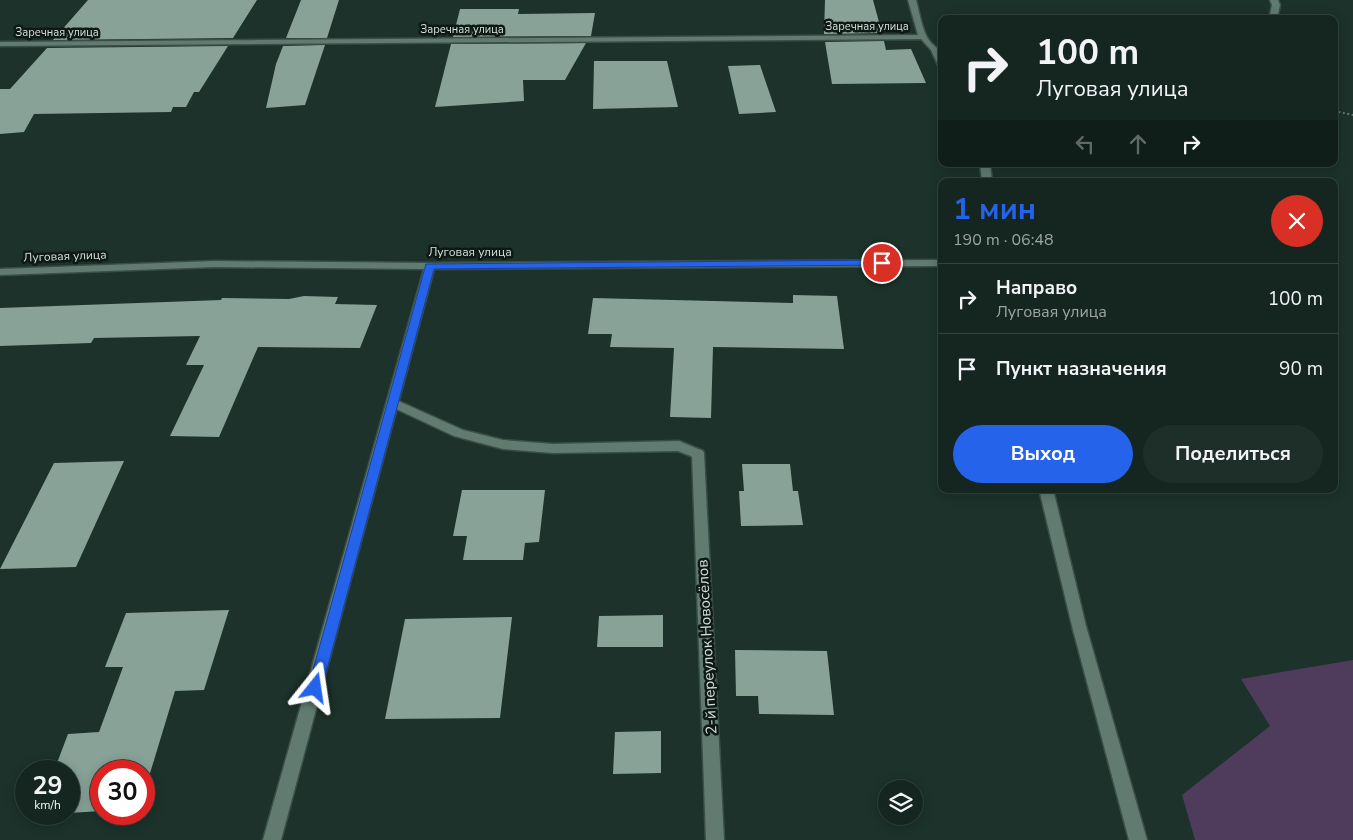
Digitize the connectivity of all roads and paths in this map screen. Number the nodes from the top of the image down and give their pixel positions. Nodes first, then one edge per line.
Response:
1 (912, 0) edge
2 (1274, 0) edge
3 (1274, 15) edge
4 (923, 37) junction
5 (0, 44) edge
6 (938, 49) edge
7 (1338, 112) edge
8 (1353, 115) edge
9 (938, 263) edge
10 (430, 266) junction
11 (0, 272) edge
12 (394, 403) junction
13 (1047, 493) edge
14 (272, 840) edge
15 (715, 840) edge
16 (1138, 840) edge

1 - 4 street
2 - 3 street
4 - 5 street, Заречная улица
4 - 6 street
7 - 8 path
9 - 10 street, Луговая улица
10 - 11 street, Луговая улица
10 - 12 street
12 - 14 street
12 - 15 street, 2-й переулок Новосёлов
13 - 16 street

